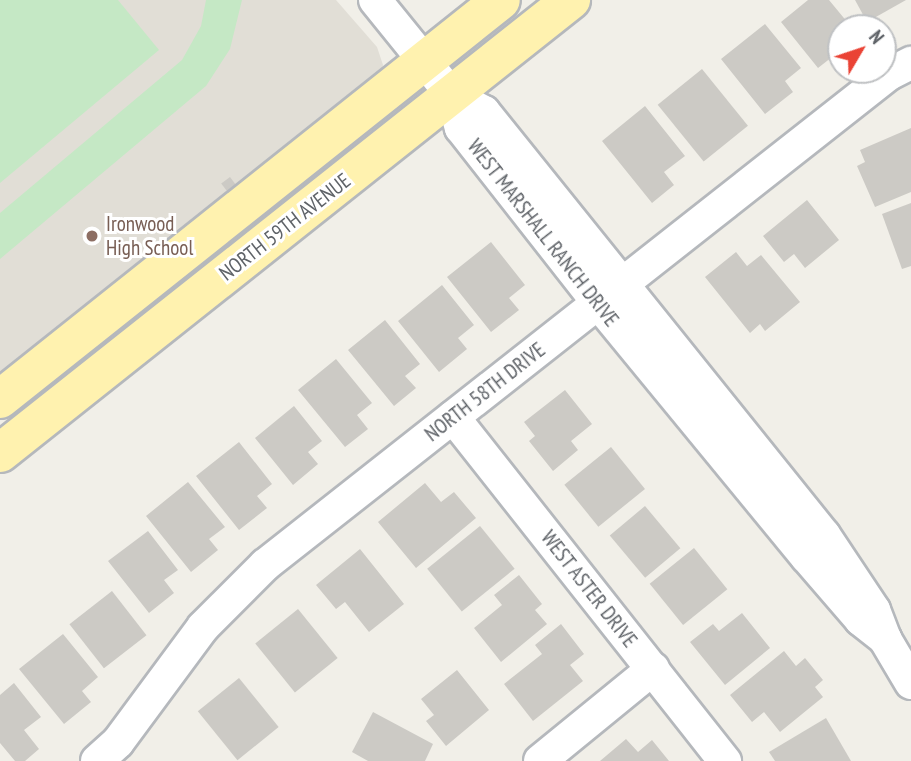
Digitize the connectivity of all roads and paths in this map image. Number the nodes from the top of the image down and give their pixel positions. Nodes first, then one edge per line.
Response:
1 (375, 0) edge
2 (502, 0) edge
3 (571, 0) edge
4 (426, 61) junction
5 (911, 63) edge
6 (452, 95) junction
7 (623, 285) junction
8 (598, 303) junction
9 (0, 399) edge
10 (453, 417) junction
11 (0, 453) edge
12 (885, 639) junction
13 (653, 669) junction
14 (911, 683) edge
15 (97, 761) edge
16 (540, 761) edge
17 (725, 761) edge

1 - 4 street
2 - 4 main road, NORTH 59TH AVENUE
3 - 6 main road, NORTH 59TH AVENUE
4 - 6 street
4 - 9 main road, NORTH 59TH AVENUE
5 - 7 street, NORTH 58TH DRIVE
6 - 7 street, WEST MARSHALL RANCH DRIVE
6 - 8 street, WEST MARSHALL RANCH DRIVE
6 - 11 main road, NORTH 59TH AVENUE
7 - 8 street, NORTH 58TH DRIVE
7 - 12 street, WEST MARSHALL RANCH DRIVE
8 - 10 street, NORTH 58TH DRIVE
8 - 12 street, WEST MARSHALL RANCH DRIVE
10 - 13 street, WEST ASTER DRIVE
10 - 15 street, NORTH 58TH DRIVE
12 - 14 street, WEST MARSHALL RANCH DRIVE
13 - 16 street
13 - 17 street, WEST ASTER DRIVE

